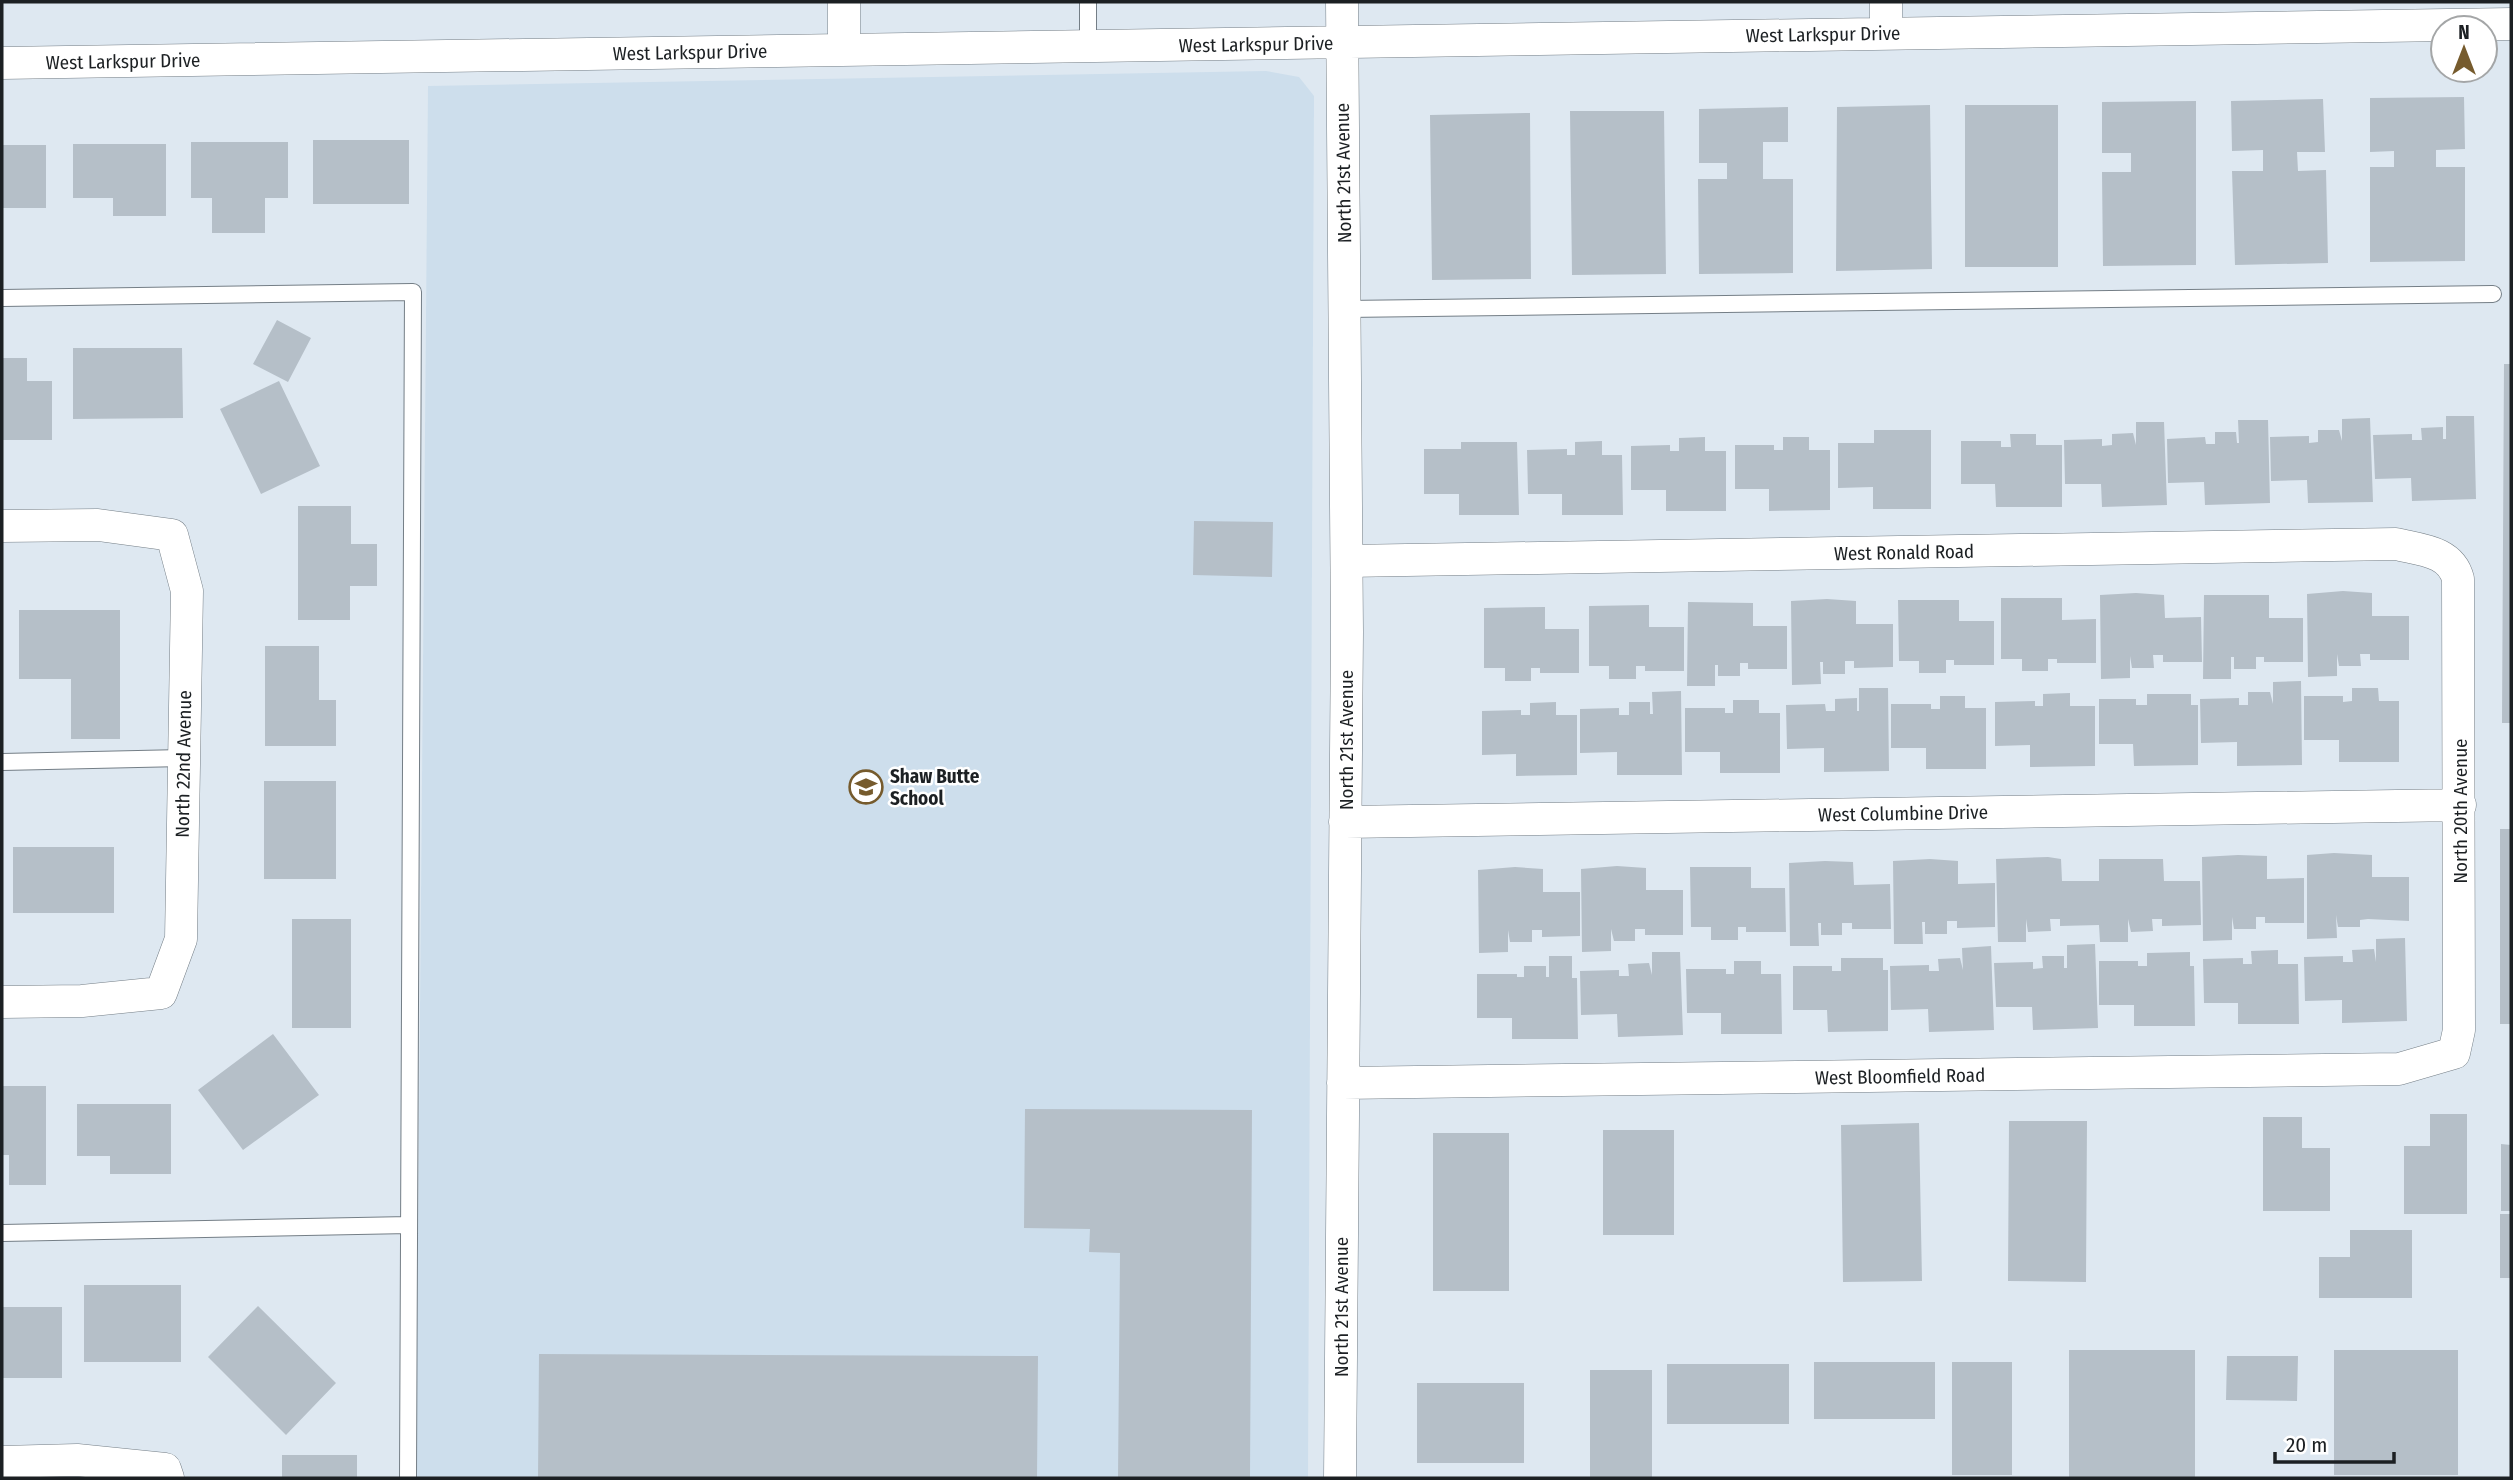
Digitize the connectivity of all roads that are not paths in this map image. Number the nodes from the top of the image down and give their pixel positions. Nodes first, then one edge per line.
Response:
1 (844, 2) edge
2 (1088, 2) edge
3 (1342, 2) edge
4 (1886, 2) edge
5 (2435, 13) edge
6 (2511, 24) edge
7 (1886, 33) junction
8 (1342, 42) junction
9 (1088, 48) junction
10 (844, 50) junction
11 (2, 63) edge
12 (2493, 294) dead end
13 (2, 298) edge
14 (1345, 309) junction
15 (2, 526) edge
16 (1347, 561) junction
17 (2455, 568) joint
18 (183, 758) junction
19 (2, 762) edge
20 (2460, 804) junction
21 (1345, 822) junction
22 (2, 1002) edge
23 (2454, 1053) joint
24 (1343, 1083) junction
25 (409, 1225) junction
26 (2, 1233) edge
27 (2, 1462) edge
28 (166, 1473) edge
29 (408, 1478) edge
30 (1340, 1478) edge

1 - 10 street
2 - 9 lane
3 - 8 street, North 21st Avenue
4 - 7 street
5 - 6 street, West Larkspur Drive
5 - 7 street, West Larkspur Drive
7 - 8 street, West Larkspur Drive
8 - 9 street, West Larkspur Drive
8 - 14 street, North 21st Avenue
9 - 10 street, West Larkspur Drive
10 - 11 street, West Larkspur Drive
12 - 14 lane
13 - 25 lane
14 - 16 street, North 21st Avenue
15 - 18 street, North 22nd Avenue
16 - 17 street, West Ronald Road
16 - 21 street, North 21st Avenue
17 - 20 street, North 20th Avenue
18 - 19 lane
18 - 22 street, North 22nd Avenue
20 - 21 street, West Columbine Drive
20 - 23 street, North 20th Avenue
21 - 24 street, North 21st Avenue
23 - 24 street, West Bloomfield Road
24 - 30 street, North 21st Avenue
25 - 26 lane
25 - 29 lane
27 - 28 street

